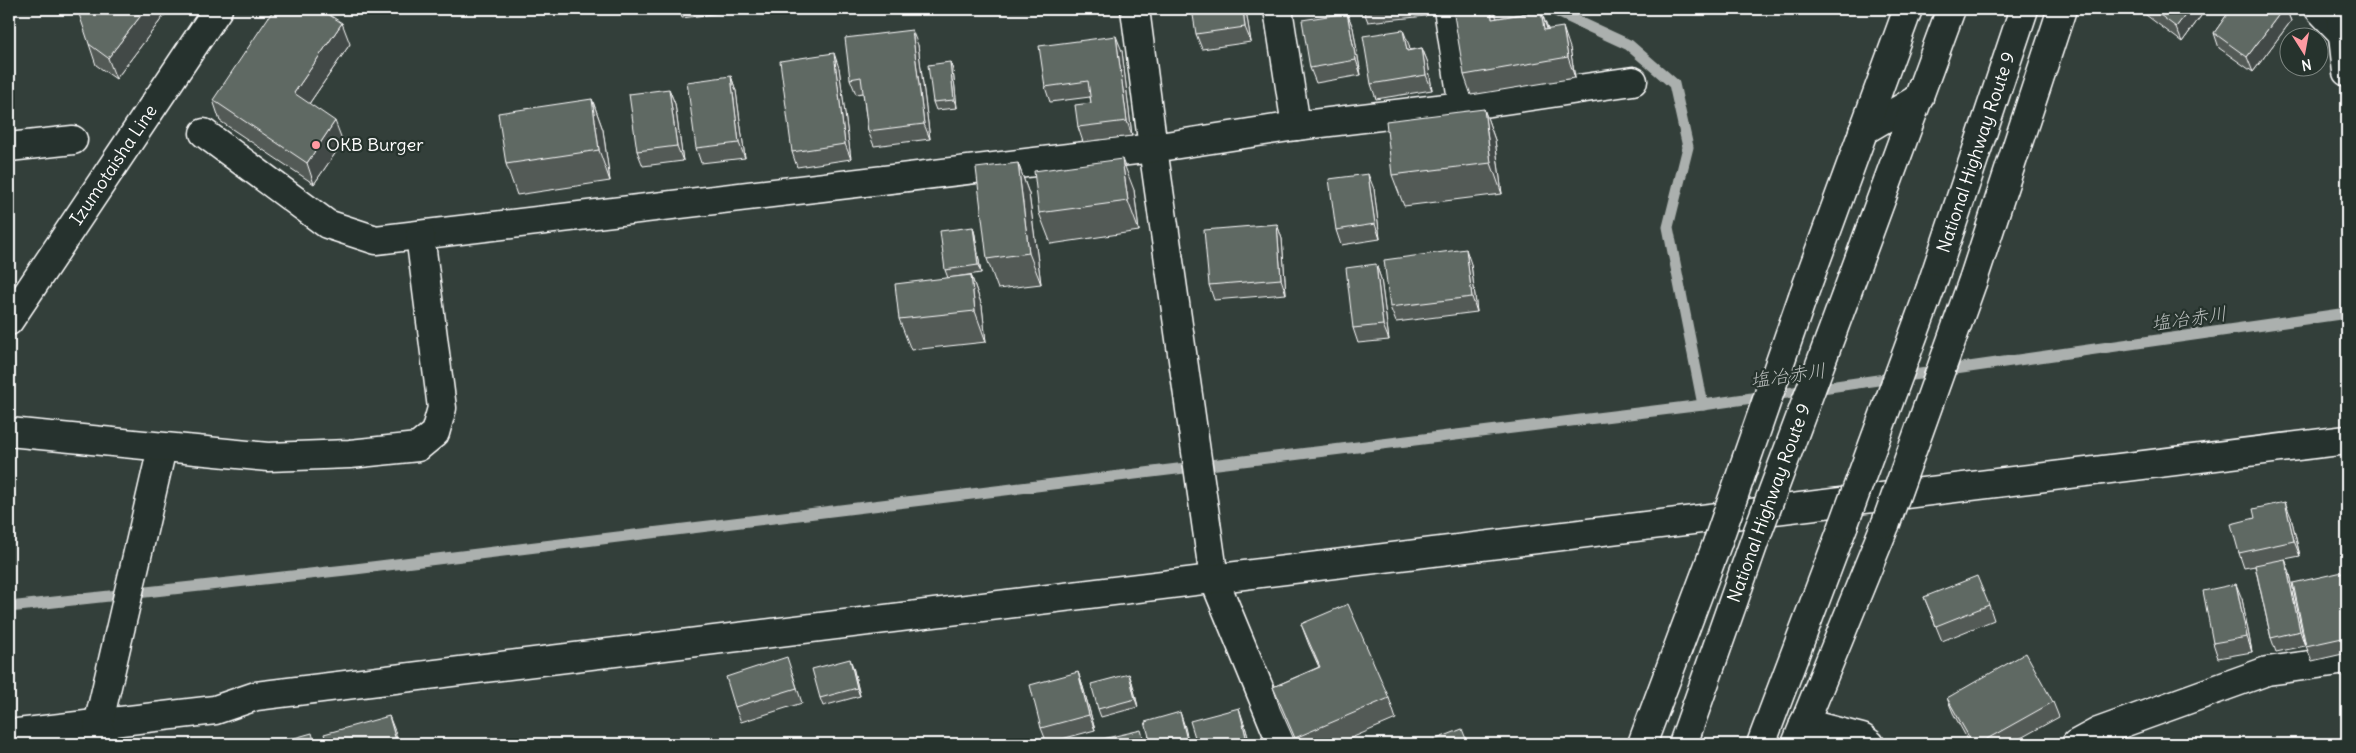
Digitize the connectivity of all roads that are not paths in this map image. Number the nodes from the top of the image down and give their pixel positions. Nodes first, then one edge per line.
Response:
1 (218, 9) edge
2 (1135, 9) edge
3 (1278, 9) edge
4 (1448, 9) edge
5 (1908, 9) edge
6 (1952, 9) edge
7 (2024, 9) edge
8 (2319, 9) edge
9 (2056, 15) edge
10 (2343, 27) edge
11 (2347, 72) edge
12 (1633, 81) dead end
13 (1919, 98) junction
14 (1463, 106) junction
15 (1296, 126) junction
16 (1863, 131) junction
17 (204, 133) dead end
18 (73, 140) dead end
19 (9, 147) edge
20 (1152, 148) junction
21 (420, 235) junction
22 (9, 321) edge
23 (9, 432) edge
24 (2347, 440) edge
25 (162, 448) junction
26 (1214, 579) junction
27 (2347, 660) edge
28 (9, 734) edge
29 (1800, 734) edge
30 (102, 735) edge
31 (1282, 744) edge
32 (1642, 744) edge
33 (1683, 744) edge
34 (1761, 744) edge
35 (1870, 744) edge
36 (2076, 744) edge

1 - 22 main road, Izumotaisha Line
2 - 20 main road
3 - 15 main road
4 - 14 main road
5 - 16 main road
6 - 13 main road, National Highway Route 9
7 - 34 main road, National Highway Route 9, bridge
8 - 10 main road
9 - 29 main road, bridge
10 - 11 main road
12 - 14 main road
13 - 16 main road
13 - 33 main road, National Highway Route 9, bridge
14 - 15 main road
15 - 20 main road
16 - 32 main road, bridge
17 - 21 main road
18 - 19 main road
20 - 21 main road
20 - 26 main road
21 - 25 main road
23 - 25 main road
24 - 26 main road
25 - 30 main road
26 - 30 main road
26 - 31 main road
27 - 36 main road
28 - 30 main road
29 - 35 main road

